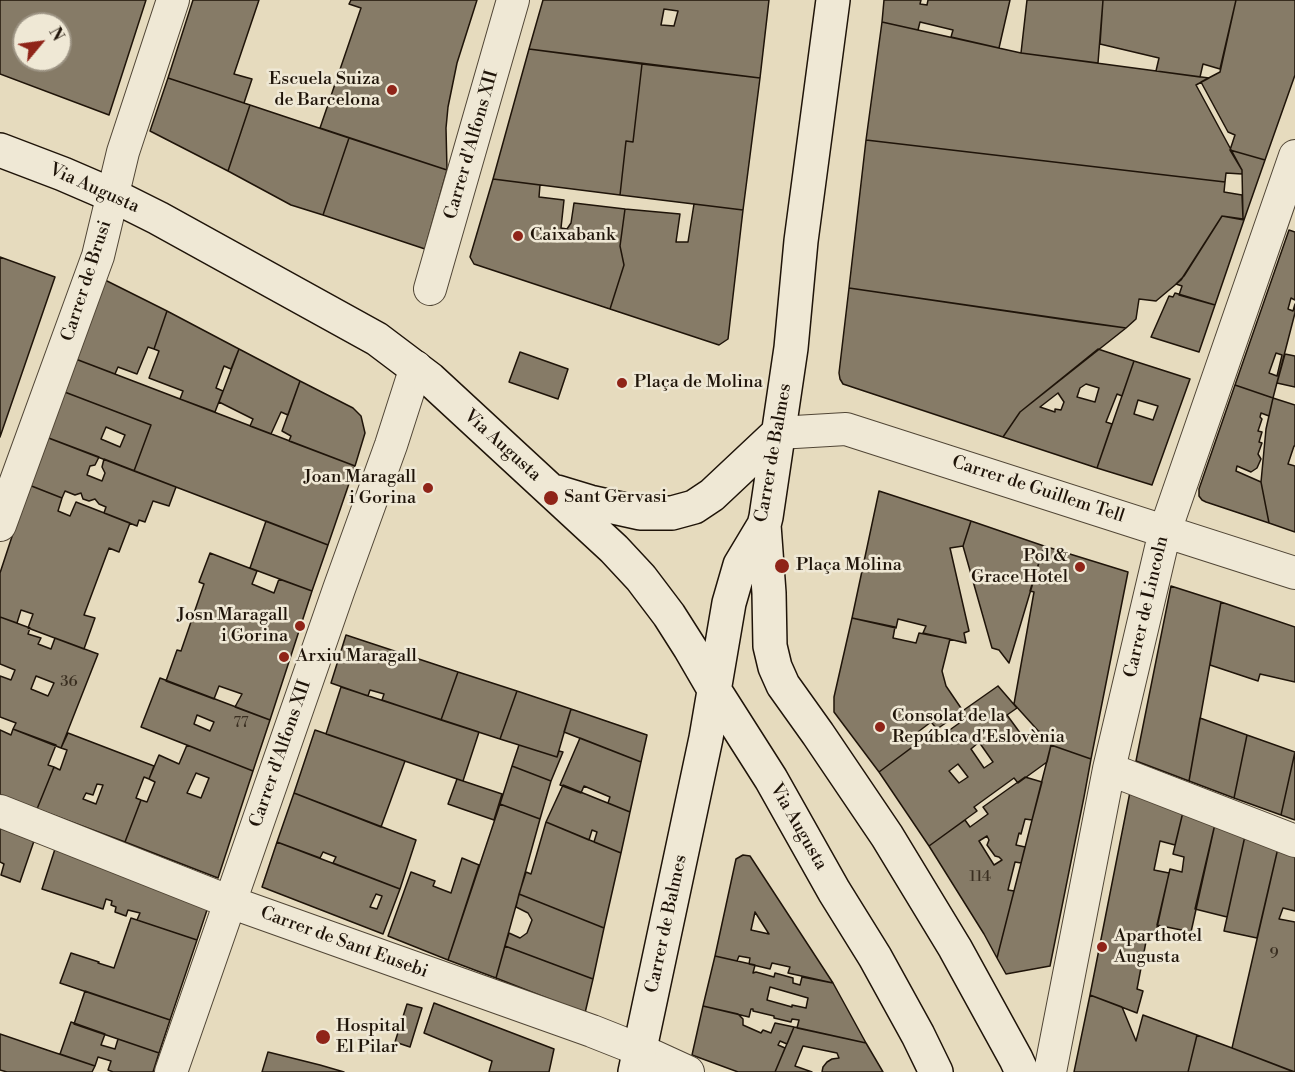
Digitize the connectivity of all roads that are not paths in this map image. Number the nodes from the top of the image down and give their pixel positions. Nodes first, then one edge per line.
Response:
1 (173, 0) edge
2 (513, 0) edge
3 (833, 0) edge
4 (0, 150) edge
5 (1295, 156) edge
6 (114, 196) junction
7 (430, 289) dead end
8 (416, 367) junction
9 (778, 433) junction
10 (552, 491) junction
11 (0, 525) edge
12 (764, 525) junction
13 (1165, 531) junction
14 (1295, 573) edge
15 (715, 691) junction
16 (1109, 769) junction
17 (0, 811) edge
18 (1295, 841) edge
19 (230, 902) junction
20 (638, 1061) edge
21 (171, 1072) edge
22 (688, 1072) edge
23 (936, 1072) edge
24 (1022, 1072) edge
25 (1050, 1072) edge

1 - 6 street, Carrer de Brusi
2 - 7 street, Carrer d'Alfons XII
3 - 9 main road, Carrer de Balmes
4 - 6 main road, Via Augusta
5 - 13 street, Carrer de Lincoln
6 - 8 main road, Via Augusta
6 - 11 street, Carrer de Brusi
8 - 10 main road, Via Augusta
8 - 19 street, Carrer d'Alfons XII
9 - 10 main road
9 - 12 main road, Carrer de Balmes
9 - 13 street, Carrer de Guillem Tell
10 - 15 main road, Via Augusta
12 - 15 main road, Carrer de Balmes
12 - 24 main road
13 - 14 street, Carrer de Guillem Tell
13 - 16 street, Carrer de Lincoln
15 - 20 main road, Carrer de Balmes
15 - 23 main road, Via Augusta
16 - 18 street
16 - 25 street, Carrer de Lincoln
17 - 19 street, Carrer de Sant Eusebi
19 - 20 street, Carrer de Sant Eusebi
19 - 21 street, Carrer d'Alfons XII
20 - 22 street, Carrer de Sant Eusebi

